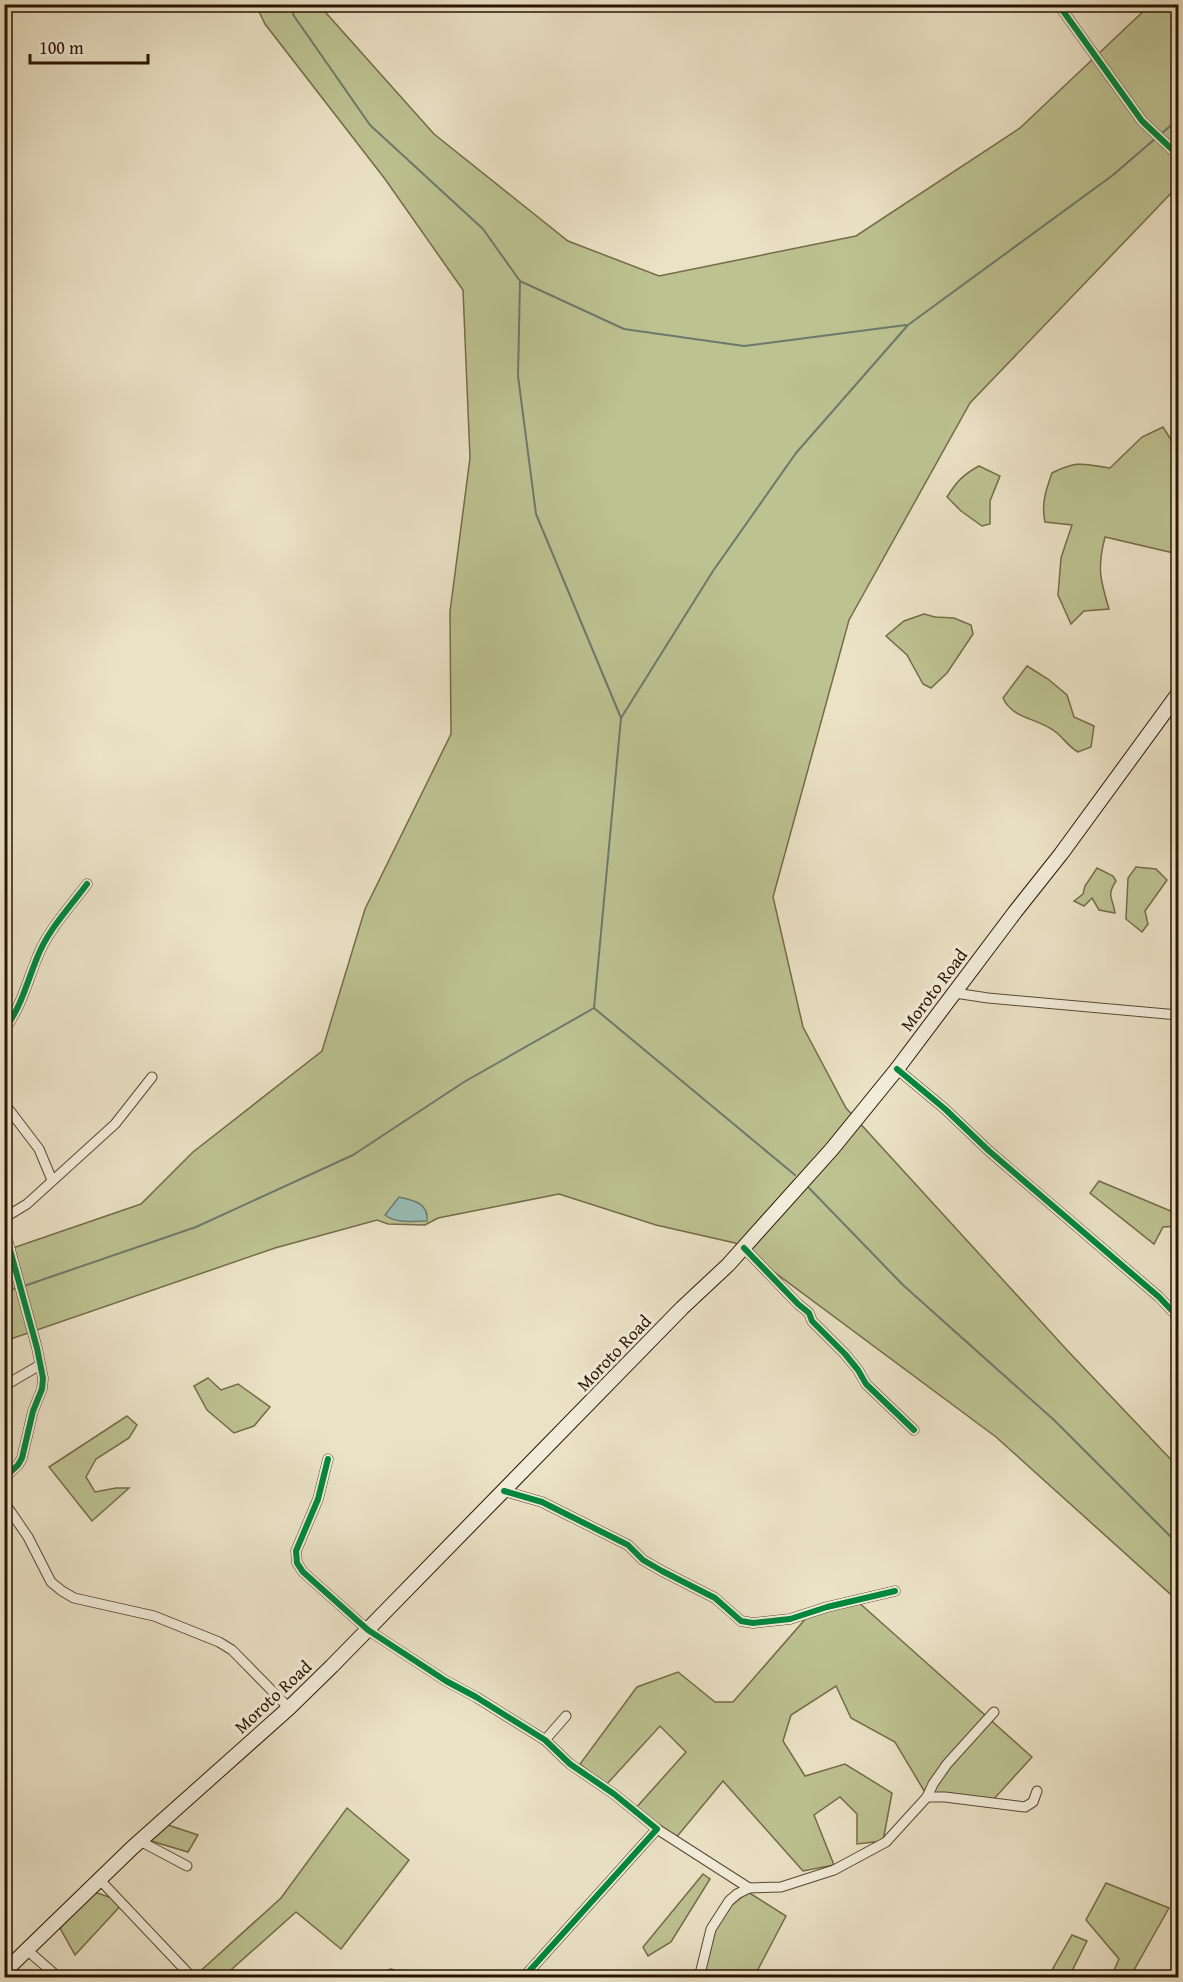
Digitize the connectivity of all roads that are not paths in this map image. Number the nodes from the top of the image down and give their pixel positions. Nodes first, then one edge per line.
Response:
1 (1058, 4) edge
2 (1179, 155) edge
3 (1179, 694) edge
4 (1174, 707) edge
5 (87, 884) dead end
6 (955, 993) junction
7 (1179, 1015) edge
8 (4, 1030) edge
9 (897, 1069) junction
10 (152, 1077) dead end
11 (4, 1103) edge
12 (52, 1180) junction
13 (4, 1218) edge
14 (4, 1228) edge
15 (744, 1248) junction
16 (1179, 1317) edge
17 (40, 1365) junction
18 (4, 1386) edge
19 (914, 1430) dead end
20 (328, 1459) dead end
21 (4, 1478) edge
22 (504, 1491) junction
23 (4, 1502) edge
24 (895, 1591) dead end
25 (368, 1630) junction
26 (289, 1708) junction
27 (994, 1712) dead end
28 (566, 1716) dead end
29 (545, 1740) junction
30 (1037, 1791) dead end
31 (927, 1797) junction
32 (657, 1829) junction
33 (140, 1841) junction
34 (187, 1866) dead end
35 (99, 1879) junction
36 (749, 1888) junction
37 (27, 1950) junction
38 (4, 1972) edge
39 (187, 1972) dead end
40 (59, 1977) edge
41 (523, 1977) edge
42 (699, 1977) edge

1 - 2 street
3 - 4 main road, Moroto Road
4 - 6 main road, Moroto Road
5 - 8 street
6 - 7 street
6 - 9 main road, Moroto Road
9 - 15 main road, Moroto Road
9 - 16 street
10 - 12 street
11 - 12 street
12 - 13 street
14 - 17 street
15 - 19 street
15 - 22 main road, Moroto Road
17 - 18 street
17 - 21 street
20 - 25 street
22 - 24 street
22 - 25 main road, Moroto Road
23 - 26 street
25 - 26 main road, Moroto Road
25 - 29 street
26 - 33 main road, Moroto Road
27 - 31 street
28 - 29 street
29 - 32 street
30 - 31 street
31 - 36 street
32 - 36 street
32 - 41 street
33 - 34 street
33 - 35 main road, Moroto Road
35 - 37 main road, Moroto Road
35 - 39 street
36 - 42 street
37 - 38 main road, Moroto Road
37 - 40 street

